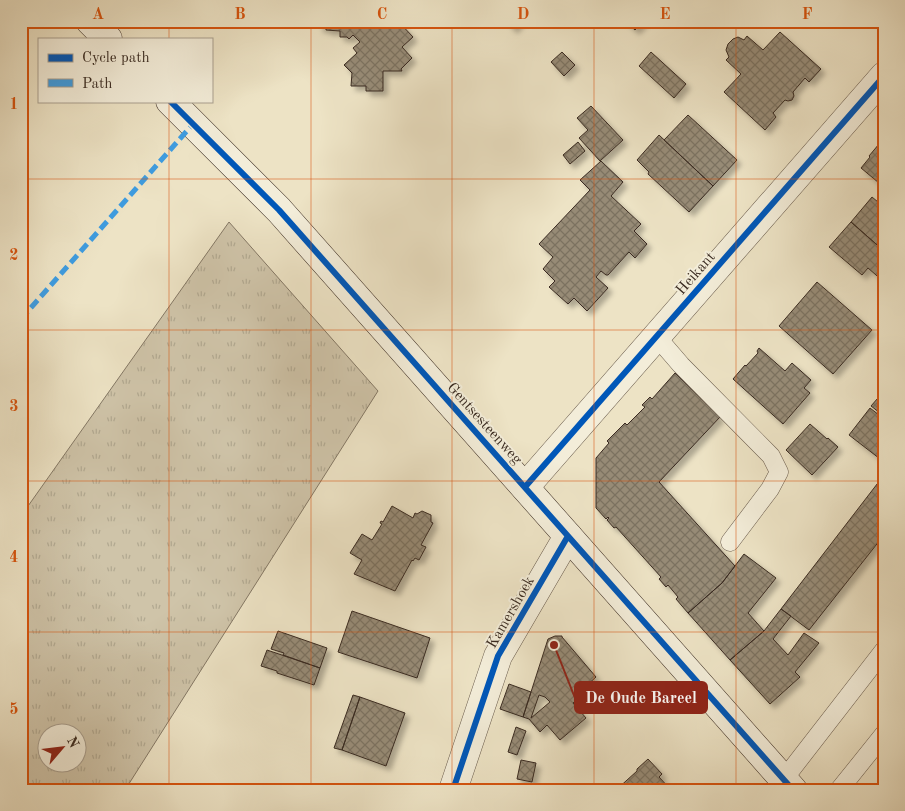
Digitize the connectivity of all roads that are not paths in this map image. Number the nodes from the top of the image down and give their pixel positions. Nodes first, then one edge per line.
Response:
1 (90, 21) edge
2 (107, 38) edge
3 (884, 76) edge
4 (171, 102) edge
5 (656, 336) junction
6 (525, 487) junction
7 (568, 536) junction
8 (730, 542) dead end
9 (884, 650) edge
10 (884, 734) edge
11 (789, 784) edge
12 (453, 790) edge
13 (839, 790) edge

1 - 2 main road
3 - 5 main road, Heikant
4 - 6 main road, Gentsesteenweg
5 - 6 main road, Heikant
5 - 8 lane
6 - 7 main road, Gentsesteenweg
7 - 11 main road, Gentsesteenweg
7 - 12 main road, Kamershoek
9 - 11 lane
10 - 13 lane

